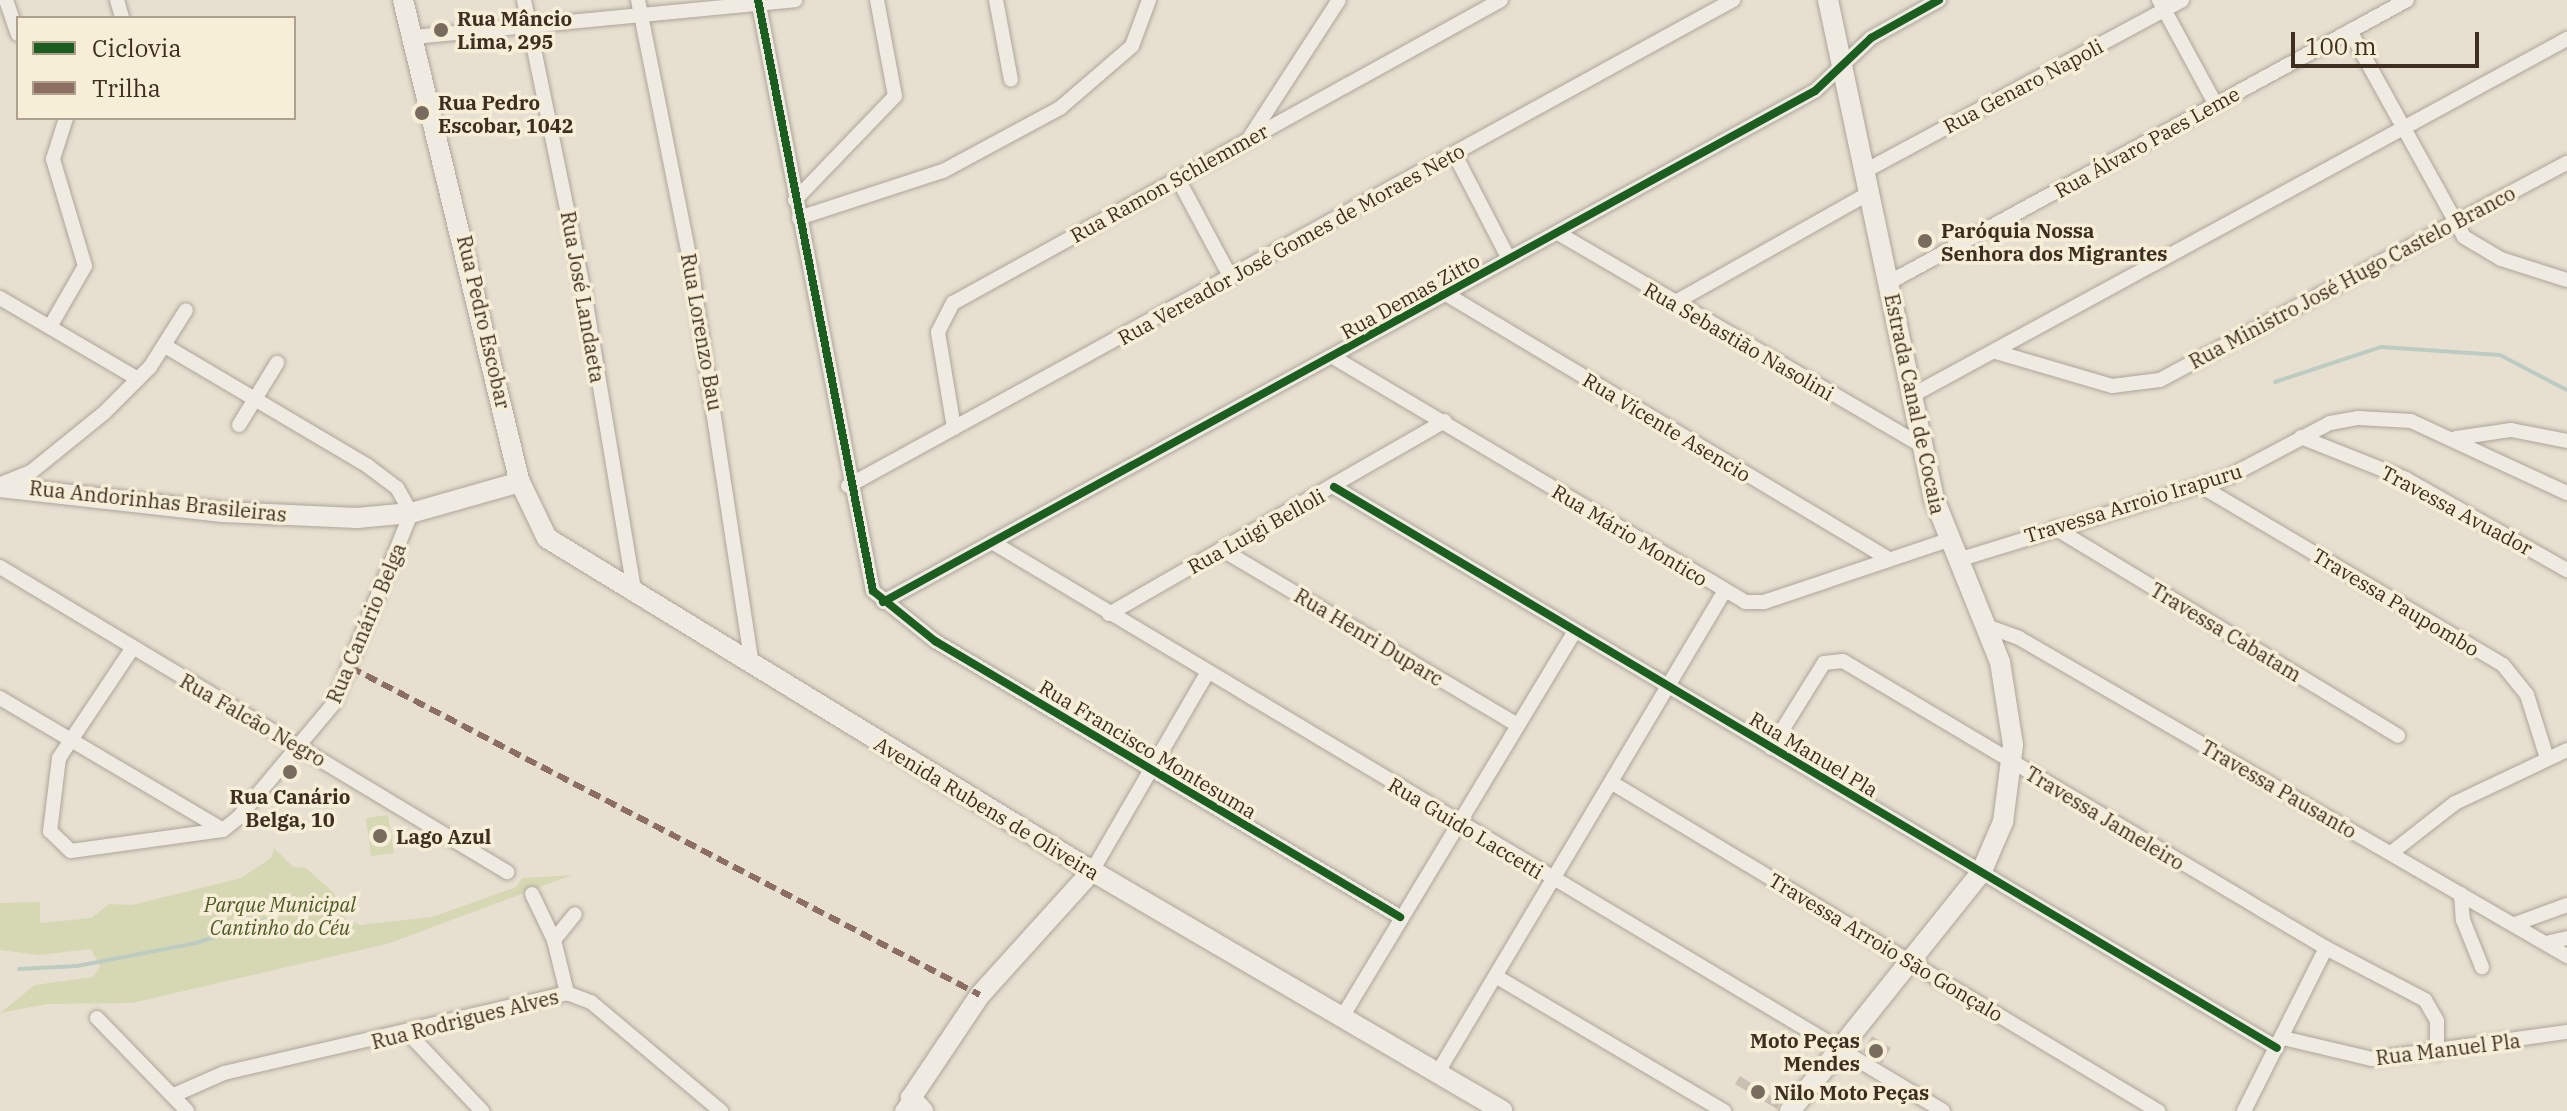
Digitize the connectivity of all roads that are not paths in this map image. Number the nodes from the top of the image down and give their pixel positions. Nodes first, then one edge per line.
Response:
1 (6, 0) edge
2 (403, 0) edge
3 (524, 0) edge
4 (795, 0) edge
5 (877, 0) edge
6 (996, 0) edge
7 (1149, 0) edge
8 (1339, 0) edge
9 (1501, 0) edge
10 (1733, 0) edge
11 (1828, 0) edge
12 (1939, 0) edge
13 (2182, 0) edge
14 (2407, 0) edge
15 (758, 1) edge
16 (2162, 5) edge
17 (640, 7) edge
18 (528, 25) junction
19 (16, 28) edge
20 (2350, 31) junction
21 (413, 37) junction
22 (2567, 39) edge
23 (1844, 69) junction
24 (1011, 80) dead end
25 (2216, 105) junction
26 (66, 120) edge
27 (2404, 128) junction
28 (1250, 138) junction
29 (1455, 155) junction
30 (2567, 163) edge
31 (1865, 171) junction
32 (1178, 179) junction
33 (1869, 193) junction
34 (795, 200) junction
35 (799, 218) junction
36 (2456, 222) junction
37 (1558, 233) junction
38 (1509, 259) junction
39 (1231, 278) junction
40 (2567, 280) edge
41 (1888, 283) junction
42 (1446, 294) junction
43 (0, 298) edge
44 (1674, 303) junction
45 (186, 310) dead end
46 (51, 325) junction
47 (165, 346) junction
48 (1996, 352) junction
49 (1333, 357) junction
50 (277, 363) dead end
51 (138, 379) junction
52 (1911, 396) junction
53 (253, 401) junction
54 (1444, 421) junction
55 (239, 425) dead end
56 (954, 428) junction
57 (2301, 437) junction
58 (2456, 438) junction
59 (2567, 441) edge
60 (1921, 445) junction
61 (520, 482) junction
62 (2, 485) edge
63 (2199, 485) junction
64 (848, 486) junction
65 (1334, 487) junction
66 (2567, 493) edge
67 (411, 513) junction
68 (2055, 528) junction
69 (1948, 540) junction
70 (992, 542) junction
71 (1221, 549) junction
72 (1889, 559) junction
73 (1961, 559) junction
74 (0, 567) edge
75 (2567, 570) edge
76 (1724, 592) junction
77 (635, 595) junction
78 (883, 602) junction
79 (1109, 614) junction
80 (1989, 627) junction
81 (1574, 632) junction
82 (132, 649) junction
83 (752, 665) junction
84 (1206, 675) junction
85 (1668, 686) junction
86 (0, 698) edge
87 (1517, 725) junction
88 (2398, 736) dead end
89 (68, 738) junction
90 (297, 745) junction
91 (1771, 748) junction
92 (2567, 750) edge
93 (2547, 758) junction
94 (2011, 762) junction
95 (1150, 769) junction
96 (1614, 784) junction
97 (1456, 822) junction
98 (223, 830) junction
99 (2391, 853) junction
100 (1092, 871) junction
101 (507, 872) dead end
102 (1981, 873) junction
103 (1553, 879) junction
104 (532, 894) dead end
105 (2461, 894) junction
106 (2567, 905) edge
107 (575, 914) dead end
108 (1400, 917) junction
109 (2515, 924) junction
110 (2567, 938) edge
111 (554, 940) junction
112 (2546, 943) junction
113 (2326, 948) junction
114 (2567, 956) edge
115 (1910, 961) junction
116 (2482, 967) dead end
117 (1497, 977) junction
118 (567, 993) junction
119 (97, 1018) dead end
120 (1341, 1019) junction
121 (2567, 1032) edge
122 (408, 1033) junction
123 (2280, 1043) junction
124 (1839, 1049) junction
125 (2437, 1053) junction
126 (1438, 1072) junction
127 (174, 1095) junction
128 (912, 1107) edge
129 (187, 1111) edge
130 (482, 1111) edge
131 (721, 1111) edge
132 (1502, 1111) edge
133 (1724, 1111) edge
134 (1790, 1111) edge
135 (1943, 1111) edge
136 (2158, 1111) edge
137 (2244, 1111) edge

1 - 19 street
2 - 21 main road, Rua Pedro Escobar
3 - 18 street, Rua José Landaeta
4 - 15 street
5 - 34 street
6 - 24 street
7 - 35 street
8 - 28 street
9 - 28 street, Rua Ramon Schlemmer
10 - 29 street, Rua Vereador José Gomes de Moraes Neto
11 - 23 main road, Estrada Canal de Cocaia
12 - 23 street, Rua Demas Zitto
13 - 16 street, Rua Genaro Napoli
14 - 20 street, Rua Álvaro Paes Leme
15 - 17 street
15 - 34 street
16 - 25 street
16 - 31 street, Rua Genaro Napoli
17 - 18 street
17 - 83 street, Rua Lorenzo Bau
18 - 21 street
18 - 77 street, Rua José Landaeta
20 - 25 street, Rua Álvaro Paes Leme
20 - 27 street
21 - 61 main road, Rua Pedro Escobar
22 - 27 street
23 - 31 main road, Estrada Canal de Cocaia
23 - 37 street, Rua Demas Zitto
25 - 41 street, Rua Álvaro Paes Leme
26 - 46 street
27 - 36 street
27 - 48 street
28 - 32 street, Rua Ramon Schlemmer
29 - 38 street
29 - 39 street, Rua Vereador José Gomes de Moraes Neto
30 - 36 street, Rua Ministro José Hugo Castelo Branco
31 - 33 main road, Estrada Canal de Cocaia
32 - 39 street
32 - 56 street, Rua Ramon Schlemmer
33 - 41 main road, Estrada Canal de Cocaia
33 - 44 street
34 - 35 street
35 - 64 street
36 - 40 street
36 - 48 street, Rua Ministro José Hugo Castelo Branco
37 - 38 street, Rua Demas Zitto
37 - 44 street, Rua Sebastião Nasolini
38 - 42 street, Rua Demas Zitto
39 - 56 street, Rua Vereador José Gomes de Moraes Neto
41 - 52 main road, Estrada Canal de Cocaia
42 - 49 street, Rua Demas Zitto
42 - 72 street, Rua Vicente Asencio
43 - 46 street
44 - 60 street, Rua Sebastião Nasolini
45 - 47 street
46 - 51 street
47 - 51 street
47 - 53 street
48 - 52 street
49 - 54 street, Rua Mário Montico
49 - 70 street, Rua Demas Zitto
50 - 53 street
51 - 62 street
52 - 60 main road, Estrada Canal de Cocaia
53 - 55 street
53 - 67 street
54 - 65 street, Rua Luigi Belloli
54 - 76 street, Rua Mário Montico
56 - 64 street, Rua Vereador José Gomes de Moraes Neto
57 - 58 street, Travessa Arroio Irapuru
57 - 63 street, Travessa Arroio Irapuru
57 - 75 street, Travessa Avuador
58 - 59 street
58 - 66 street, Travessa Arroio Irapuru
60 - 69 main road, Estrada Canal de Cocaia
61 - 67 main road, Rua Andorinhas Brasileiras
61 - 77 main road, Rua Pedro Escobar
62 - 67 main road, Rua Andorinhas Brasileiras
63 - 68 street, Travessa Arroio Irapuru
63 - 93 street, Travessa Paupombo
64 - 78 street
65 - 71 street, Rua Luigi Belloli
65 - 81 street, Rua Manuel Pla
67 - 90 street, Rua Canário Belga
68 - 73 street, Travessa Arroio Irapuru
68 - 88 street, Travessa Cabatam
69 - 72 street, Rua Mário Montico
69 - 73 main road, Estrada Canal de Cocaia
70 - 78 street, Rua Demas Zitto
70 - 79 street, Rua Guido Laccetti
71 - 79 street, Rua Luigi Belloli
71 - 87 street, Rua Henri Duparc
72 - 76 street, Rua Mário Montico
73 - 80 main road, Estrada Canal de Cocaia
74 - 82 street, Rua Falcão Negro
76 - 85 street
77 - 83 main road, Avenida Rubens de Oliveira
78 - 95 street, Rua Francisco Montesuma
79 - 84 street, Rua Guido Laccetti
80 - 94 main road, Estrada Canal de Cocaia
80 - 99 street, Travessa Pausanto
81 - 85 street, Rua Manuel Pla
81 - 87 street
82 - 89 street
82 - 90 street, Rua Falcão Negro
83 - 100 main road, Avenida Rubens de Oliveira
84 - 95 street
84 - 97 street, Rua Guido Laccetti
85 - 91 street, Rua Manuel Pla
85 - 96 street
86 - 89 street
87 - 97 street
89 - 98 street
89 - 98 street
90 - 98 street, Rua Canário Belga
90 - 101 street, Rua Falcão Negro
91 - 94 street, Travessa Jameleiro
91 - 102 street, Rua Manuel Pla
92 - 93 street
93 - 99 street
94 - 102 main road, Estrada Canal de Cocaia
94 - 113 street, Travessa Jameleiro
95 - 100 street
95 - 108 street, Rua Francisco Montesuma
96 - 103 street
96 - 115 street, Travessa Arroio São Gonçalo
97 - 103 street, Rua Guido Laccetti
97 - 108 street
99 - 105 street, Travessa Pausanto
100 - 120 main road, Avenida Rubens de Oliveira
100 - 128 main road
102 - 115 main road, Estrada Canal de Cocaia
102 - 123 street, Rua Manuel Pla
103 - 117 street
103 - 124 street, Rua Guido Laccetti
104 - 111 street
105 - 109 street, Travessa Pausanto
105 - 116 street
106 - 109 street
107 - 111 street
108 - 120 street
109 - 112 street, Travessa Pausanto
110 - 112 street
111 - 118 street
112 - 114 street, Travessa Pausanto
113 - 123 street
113 - 125 street, Travessa Jameleiro
115 - 124 main road, Estrada Canal de Cocaia
115 - 136 street, Travessa Arroio São Gonçalo
117 - 126 street
117 - 133 street
118 - 122 street, Rua Rodrigues Alves
118 - 131 street, Rua Rodrigues Alves
119 - 127 street
120 - 126 main road, Avenida Rubens de Oliveira
121 - 125 street, Rua Manuel Pla
122 - 127 street, Rua Rodrigues Alves
122 - 130 street
123 - 125 street, Rua Manuel Pla
123 - 137 street
124 - 134 main road, Estrada Canal de Cocaia
124 - 135 street, Rua Guido Laccetti
126 - 132 main road, Avenida Rubens de Oliveira
127 - 129 street

